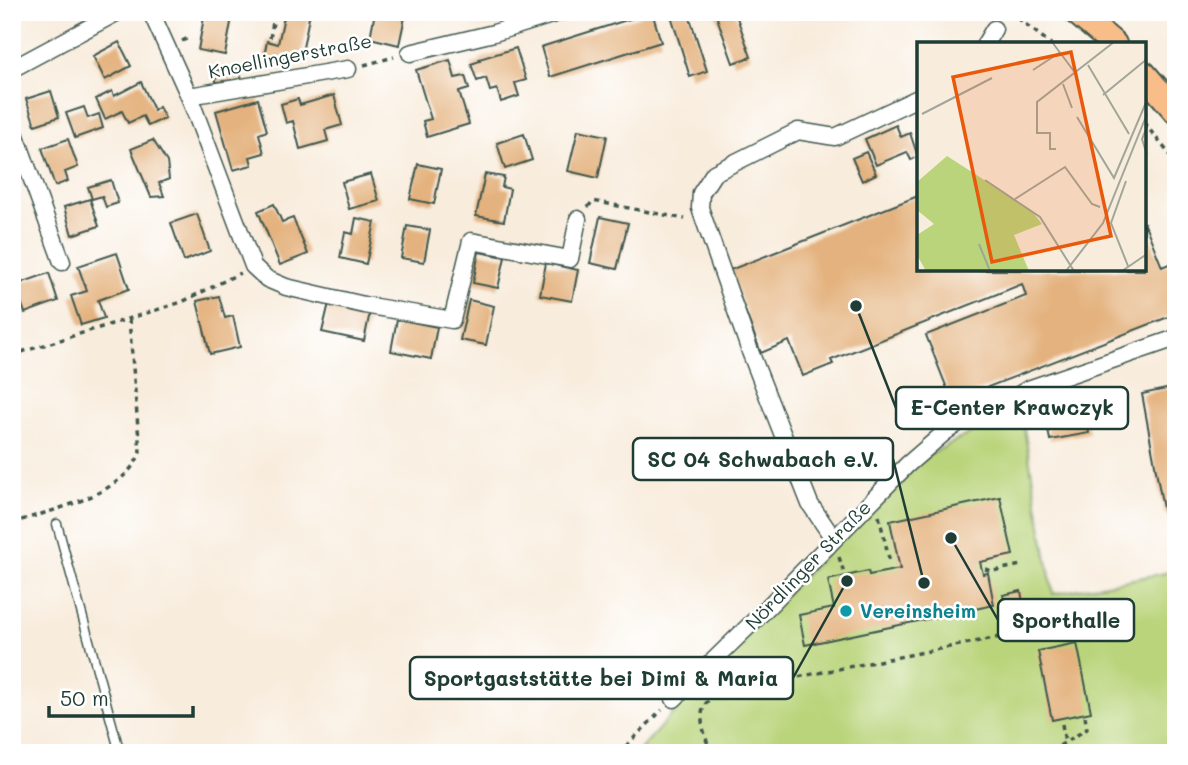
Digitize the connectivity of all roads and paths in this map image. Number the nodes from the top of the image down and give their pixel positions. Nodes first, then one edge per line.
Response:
1 (118, 12) edge
2 (151, 12) edge
3 (275, 12) edge
4 (561, 12) edge
5 (1010, 12) edge
6 (1076, 12) edge
7 (994, 29) dead end
8 (270, 38) dead end
9 (986, 42) edge
10 (1048, 42) edge
11 (1112, 42) edge
12 (410, 52) joint
13 (12, 69) edge
14 (348, 69) joint
15 (1146, 76) edge
16 (189, 96) junction
17 (917, 99) edge
18 (1176, 111) edge
19 (12, 125) edge
20 (1146, 125) edge
21 (1176, 162) edge
22 (578, 219) joint
23 (704, 221) junction
24 (62, 262) dead end
25 (253, 266) junction
26 (129, 319) junction
27 (1176, 338) edge
28 (12, 355) edge
29 (874, 497) junction
30 (12, 523) edge
31 (57, 524) dead end
32 (834, 538) junction
33 (890, 563) dead end
34 (1021, 565) dead end
35 (985, 569) dead end
36 (1030, 631) dead end
37 (674, 699) joint
38 (1086, 716) dead end
39 (1062, 724) dead end
40 (1065, 743) junction
41 (1051, 751) edge
42 (120, 753) edge
43 (619, 753) edge
44 (710, 753) edge

1 - 13 street
2 - 16 street
3 - 8 path
4 - 12 street
5 - 10 path
6 - 11 main road
7 - 9 street
12 - 14 path, Knoellingerstraße
14 - 16 street, Knoellingerstraße
15 - 18 main road
16 - 25 street
17 - 23 street
19 - 24 street
20 - 21 path
22 - 23 path
22 - 25 street
23 - 32 street
25 - 26 path
26 - 28 path
26 - 30 path
27 - 29 street, Nördlinger Straße
29 - 32 street, Nördlinger Straße
29 - 33 path
31 - 42 lane
32 - 37 street, Nördlinger Straße
34 - 35 path
36 - 44 path
37 - 43 path
38 - 40 path
39 - 40 path
40 - 41 path

